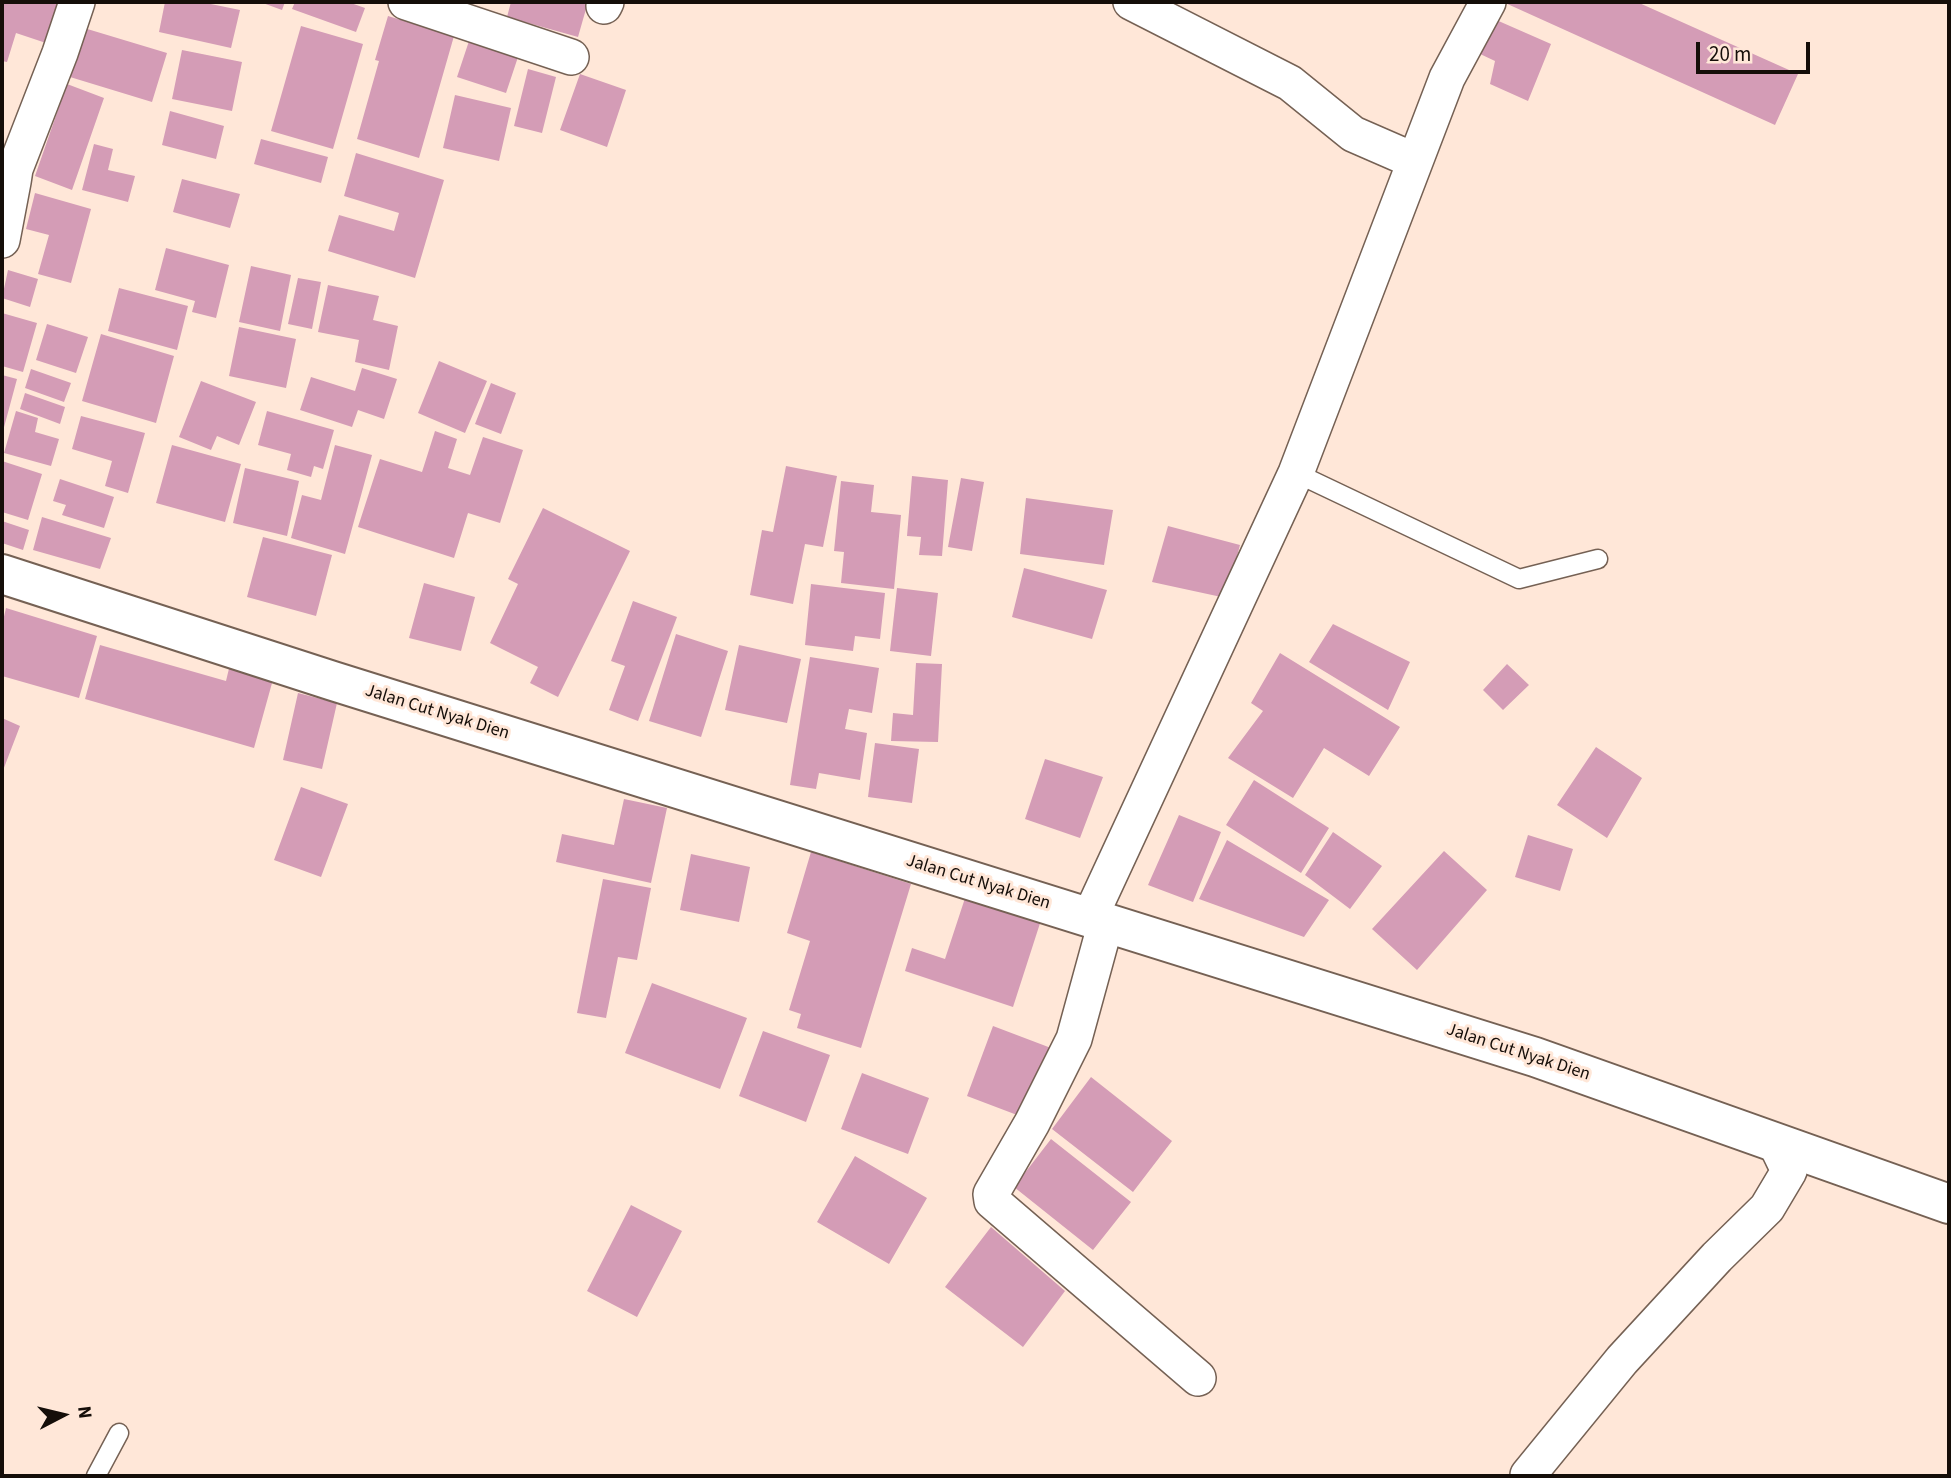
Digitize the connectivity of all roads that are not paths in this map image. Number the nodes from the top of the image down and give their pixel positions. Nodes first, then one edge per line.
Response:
1 (77, 2) edge
2 (406, 2) edge
3 (1130, 2) edge
4 (1488, 2) edge
5 (572, 57) dead end
6 (1415, 161) junction
7 (8, 179) edge
8 (2, 240) edge
9 (1296, 473) junction
10 (1598, 559) dead end
11 (2, 574) edge
12 (1098, 919) junction
13 (1776, 1144) junction
14 (1949, 1204) edge
15 (1198, 1378) dead end
16 (119, 1433) dead end
17 (1528, 1475) edge
18 (96, 1476) edge

1 - 7 street
2 - 5 street
3 - 6 street
4 - 6 street
6 - 9 street
7 - 8 street
9 - 10 lane
9 - 12 street
11 - 12 street, Jalan Cut Nyak Dien
12 - 13 street, Jalan Cut Nyak Dien
12 - 15 street
13 - 14 street, Jalan Cut Nyak Dien
13 - 17 street
16 - 18 lane

